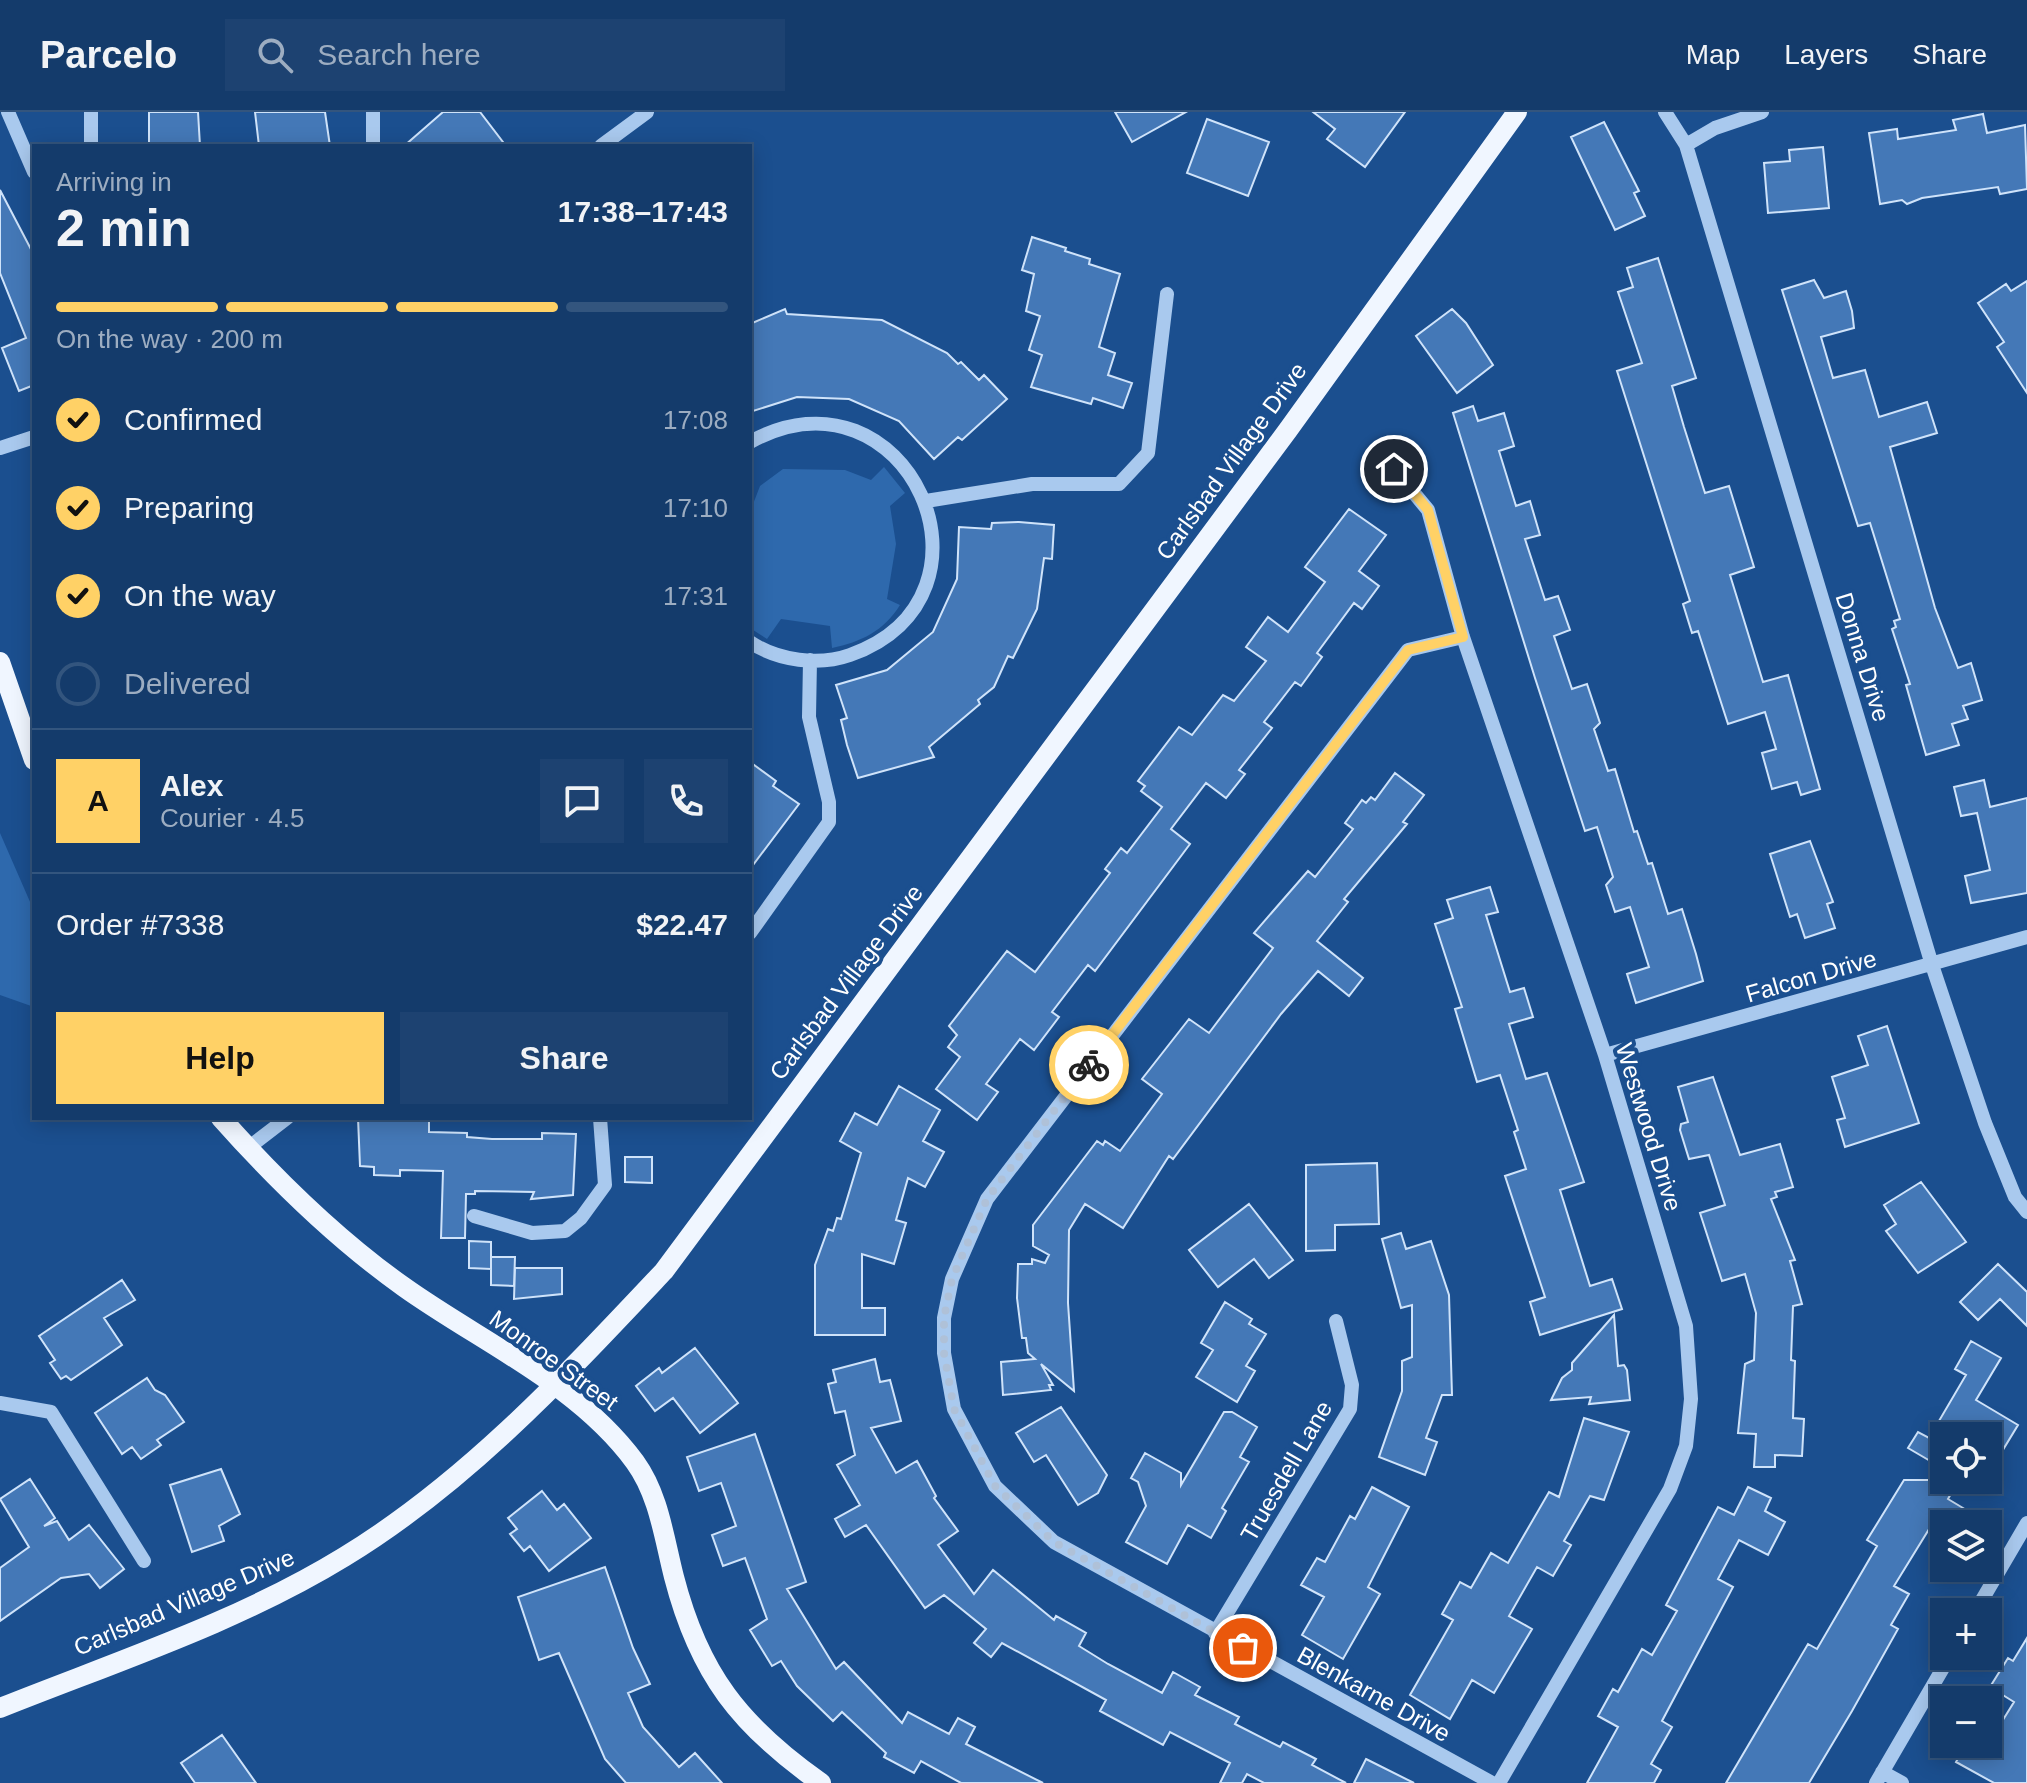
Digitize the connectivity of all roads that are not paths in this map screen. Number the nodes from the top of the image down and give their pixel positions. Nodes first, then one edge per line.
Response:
1 (8, 112) edge
2 (91, 112) edge
3 (373, 112) edge
4 (647, 112) edge
5 (1517, 112) edge
6 (1665, 112) edge
7 (1762, 112) edge
8 (91, 144) edge
9 (373, 144) edge
10 (604, 144) edge
11 (1686, 145) junction
12 (32, 167) edge
13 (1167, 294) dead end
14 (32, 438) edge
15 (752, 441) edge
16 (0, 448) edge
17 (1394, 469) dead end
18 (926, 501) junction
19 (1463, 637) junction
20 (752, 643) edge
21 (810, 660) junction
22 (0, 662) edge
23 (32, 754) edge
24 (752, 930) edge
25 (2027, 937) edge
26 (1932, 965) junction
27 (1605, 1055) junction
28 (223, 1120) edge
29 (284, 1120) edge
30 (600, 1120) edge
31 (248, 1148) junction
32 (2027, 1212) edge
33 (474, 1216) dead end
34 (1336, 1321) dead end
35 (554, 1386) junction
36 (0, 1403) edge
37 (2027, 1523) edge
38 (144, 1561) dead end
39 (1983, 1598) edge
40 (1215, 1633) junction
41 (1942, 1670) edge
42 (0, 1708) edge
43 (1879, 1777) edge
44 (821, 1783) edge
45 (1492, 1783) edge
46 (1499, 1783) edge
47 (1902, 1783) edge

1 - 12 street
2 - 8 street
3 - 9 street
4 - 10 street
5 - 35 main road, Carlsbad Village Drive
6 - 11 street, Donna Drive
7 - 11 street
11 - 26 street, Donna Drive
13 - 18 street
14 - 16 street
15 - 18 street
17 - 19 street, Westwood Drive
18 - 21 street
19 - 27 street, Westwood Drive
19 - 40 street, Blenkarne Drive
20 - 21 street
21 - 24 street
22 - 23 main road
25 - 26 street, Falcon Drive
26 - 27 street, Falcon Drive
26 - 32 street, Donna Drive
27 - 46 street, Westwood Drive
28 - 31 main road, Monroe Street
29 - 31 street
30 - 33 street
31 - 35 main road, Monroe Street
34 - 40 street, Truesdell Lane
35 - 42 main road, Carlsbad Village Drive
35 - 44 main road, Monroe Street
36 - 38 street
37 - 39 street
40 - 45 street, Blenkarne Drive
41 - 43 street
43 - 47 street

